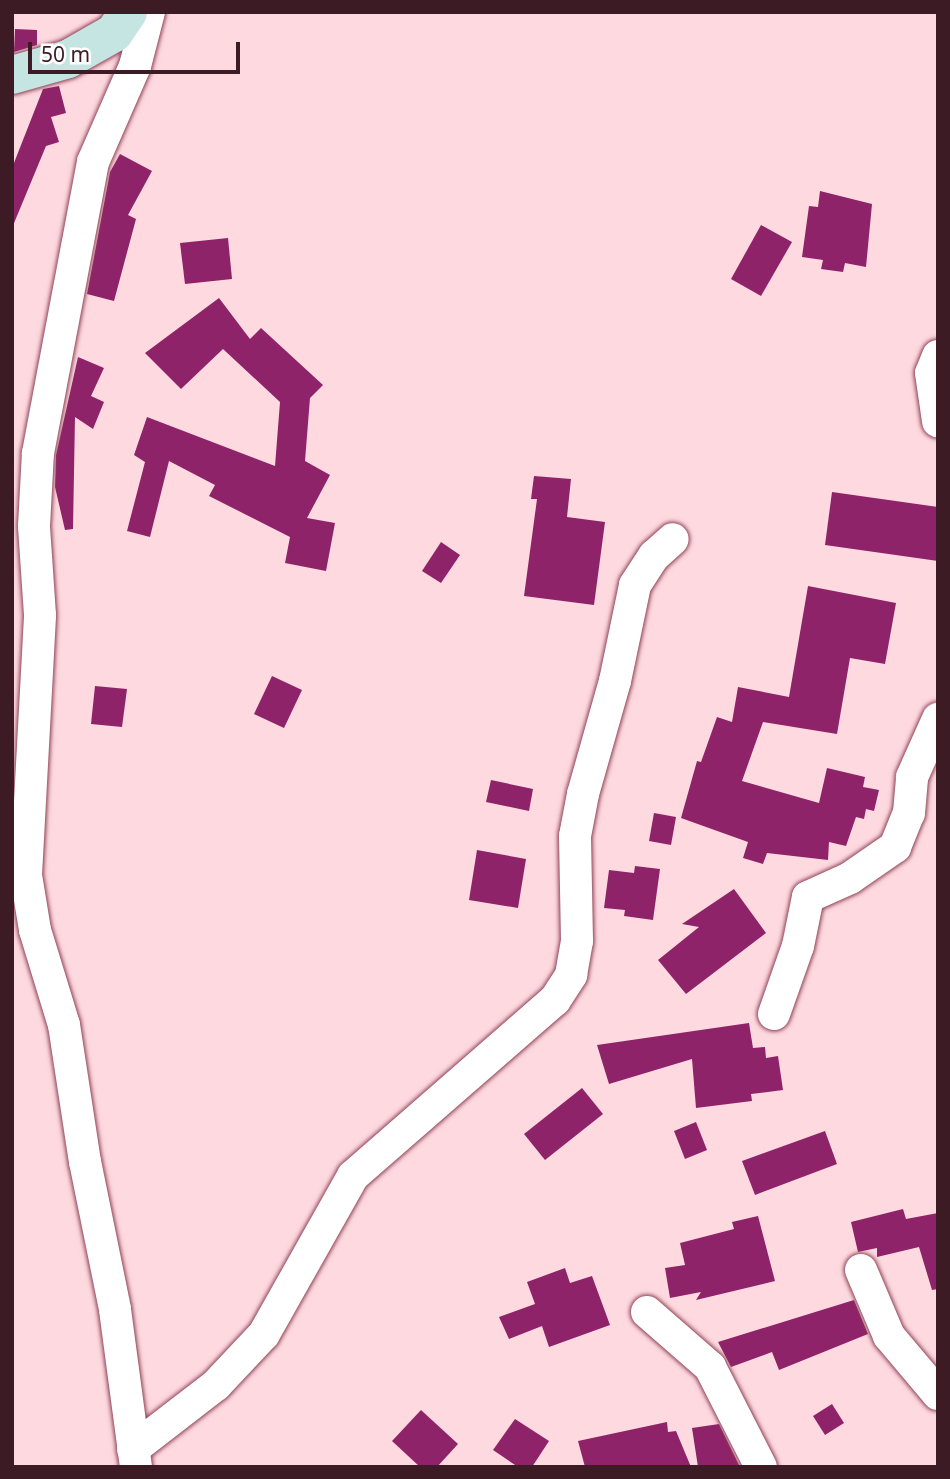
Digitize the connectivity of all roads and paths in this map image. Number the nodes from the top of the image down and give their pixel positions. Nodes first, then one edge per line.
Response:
1 (128, 12) edge
2 (149, 12) edge
3 (12, 75) edge
4 (938, 356) edge
5 (938, 421) edge
6 (673, 539) dead end
7 (938, 719) edge
8 (774, 1014) dead end
9 (861, 1270) dead end
10 (647, 1312) dead end
11 (938, 1394) edge
12 (134, 1458) edge
13 (761, 1467) edge

1 - 3 street
2 - 12 street
4 - 5 street
6 - 12 street
7 - 8 street
9 - 11 street
10 - 13 street

